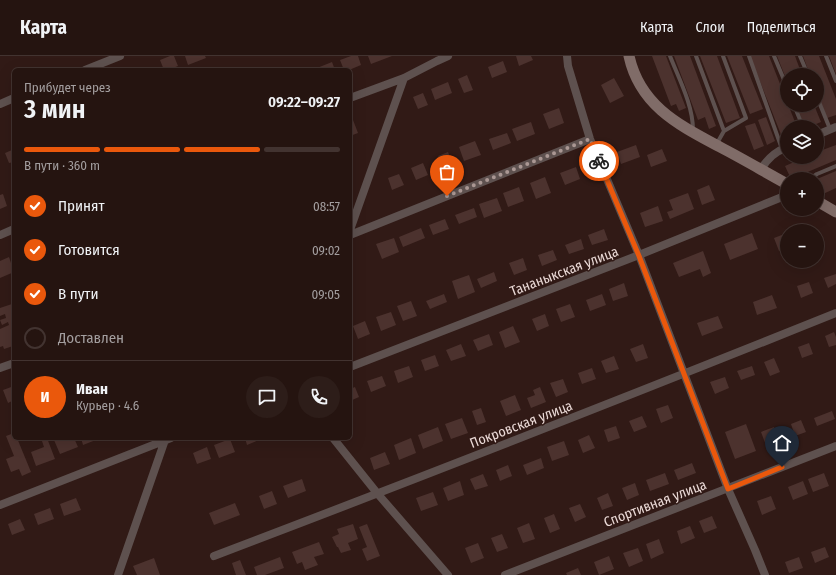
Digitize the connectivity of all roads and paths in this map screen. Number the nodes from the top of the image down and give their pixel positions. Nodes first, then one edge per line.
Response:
1 (120, 56) edge
2 (448, 56) edge
3 (567, 56) edge
4 (629, 56) edge
5 (670, 56) edge
6 (696, 56) edge
7 (723, 56) edge
8 (748, 56) edge
9 (774, 56) edge
10 (800, 56) edge
11 (826, 56) edge
12 (89, 68) edge
13 (805, 68) edge
14 (780, 70) edge
15 (404, 78) junction
16 (836, 81) edge
17 (352, 97) edge
18 (12, 99) edge
19 (0, 104) edge
20 (824, 111) edge
21 (833, 128) edge
22 (724, 131) junction
23 (694, 132) junction
24 (780, 138) edge
25 (590, 139) junction
26 (716, 145) junction
27 (780, 150) edge
28 (836, 166) edge
29 (761, 169) junction
30 (822, 172) edge
31 (780, 180) edge
32 (780, 198) edge
33 (824, 204) edge
34 (835, 209) edge
35 (352, 224) edge
36 (12, 230) edge
37 (352, 233) edge
38 (0, 234) edge
39 (639, 256) junction
40 (836, 313) edge
41 (12, 364) edge
42 (352, 366) edge
43 (0, 368) edge
44 (684, 374) junction
45 (165, 440) edge
46 (168, 440) edge
47 (335, 440) edge
48 (836, 446) edge
49 (728, 489) junction
50 (377, 494) junction
51 (0, 505) edge
52 (214, 556) dead end
53 (118, 575) edge
54 (448, 575) edge
55 (504, 575) edge
56 (765, 575) edge

1 - 12 street
2 - 15 street
3 - 25 street
4 - 23 main road
5 - 23 lane
6 - 22 lane
7 - 22 lane
8 - 24 lane
9 - 14 lane
10 - 13 lane
11 - 16 lane
15 - 17 street
15 - 35 street
18 - 19 street
20 - 21 lane
22 - 26 lane
23 - 26 main road
25 - 37 street
25 - 39 street
26 - 29 main road
27 - 29 street
28 - 30 lane
29 - 31 main road
32 - 39 street, Тананыкская улица
33 - 34 main road
36 - 38 street
39 - 42 street, Тананыкская улица
39 - 44 street
40 - 44 street, Покровская улица
41 - 43 street
44 - 49 street
44 - 50 street, Покровская улица
45 - 51 street
46 - 53 street
47 - 50 street
48 - 49 street, Спортивная улица
49 - 55 street, Спортивная улица
49 - 56 street
50 - 52 street, Покровская улица
50 - 54 street

